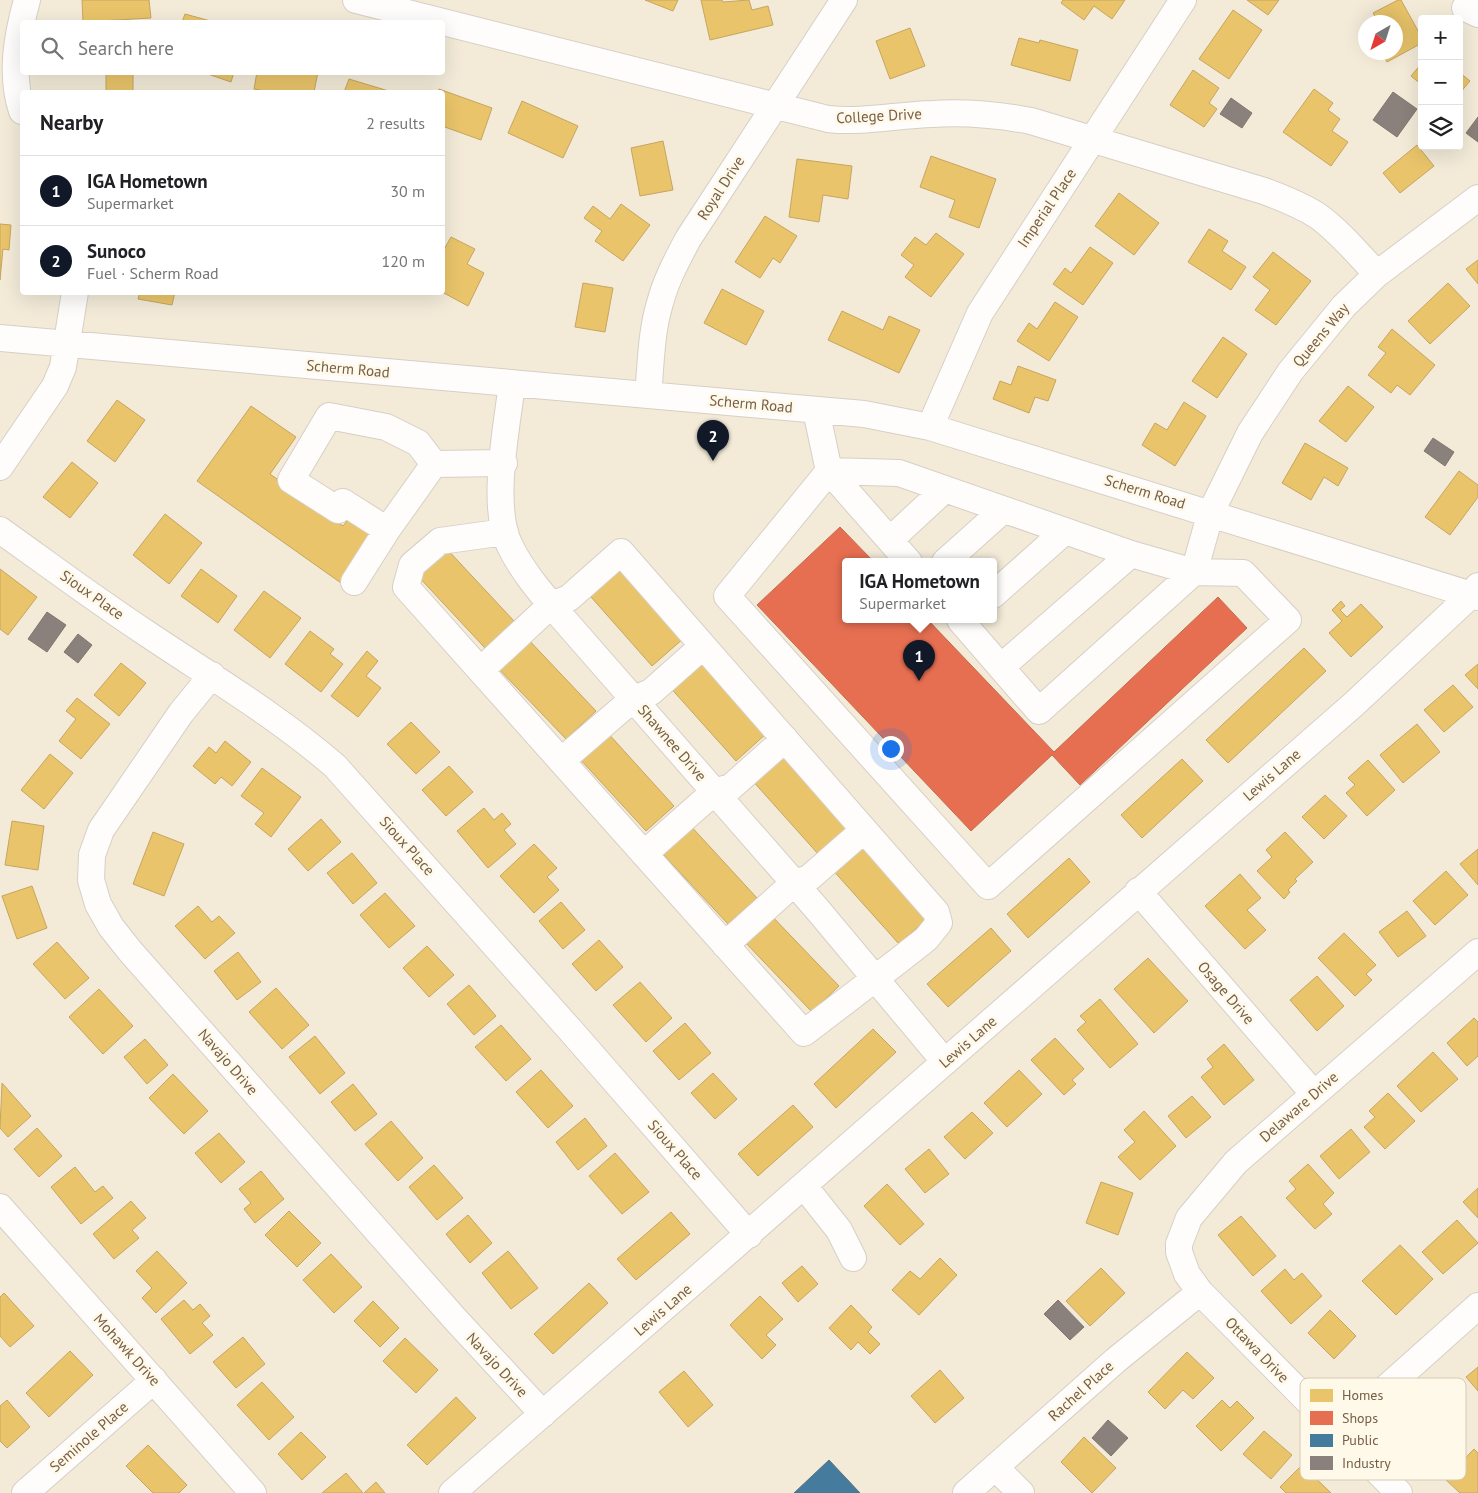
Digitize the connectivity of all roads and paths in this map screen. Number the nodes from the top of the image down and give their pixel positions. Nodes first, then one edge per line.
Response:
1 (27, 0) edge
2 (356, 0) edge
3 (844, 0) edge
4 (1183, 0) edge
5 (22, 20) edge
6 (436, 20) edge
7 (445, 22) edge
8 (20, 29) edge
9 (20, 98) edge
10 (775, 105) junction
11 (1093, 139) junction
12 (1478, 198) edge
13 (1377, 274) junction
14 (75, 295) edge
15 (0, 338) edge
16 (67, 344) junction
17 (512, 383) junction
18 (648, 395) junction
19 (816, 410) junction
20 (930, 427) junction
21 (434, 464) junction
22 (504, 464) junction
23 (0, 467) edge
24 (830, 471) junction
25 (945, 489) junction
26 (1004, 510) junction
27 (1211, 512) junction
28 (0, 530) edge
29 (387, 530) junction
30 (1065, 531) junction
31 (505, 532) junction
32 (890, 540) junction
33 (1132, 554) junction
34 (906, 558) edge
35 (950, 558) edge
36 (1194, 572) junction
37 (354, 582) dead end
38 (997, 591) edge
39 (1476, 592) edge
40 (552, 605) junction
41 (964, 623) edge
42 (703, 646) junction
43 (1001, 667) junction
44 (481, 670) junction
45 (212, 675) junction
46 (633, 699) junction
47 (785, 740) junction
48 (561, 761) junction
49 (714, 792) junction
50 (864, 830) junction
51 (644, 854) junction
52 (794, 883) junction
53 (1138, 892) junction
54 (725, 945) junction
55 (1478, 952) edge
56 (874, 978) junction
57 (945, 1062) junction
58 (1314, 1094) junction
59 (804, 1186) junction
60 (0, 1207) edge
61 (749, 1235) junction
62 (853, 1258) dead end
63 (1200, 1292) junction
64 (1478, 1306) edge
65 (1397, 1378) edge
66 (154, 1380) junction
67 (1300, 1394) edge
68 (543, 1414) junction
69 (996, 1468) junction
70 (1385, 1480) edge
71 (25, 1493) edge
72 (253, 1493) edge
73 (452, 1493) edge
74 (966, 1493) edge
75 (1021, 1493) edge
76 (1398, 1493) edge

1 - 5 street
2 - 6 street, College Drive
3 - 10 street, Royal Drive
4 - 11 street, Imperial Place
7 - 10 street, College Drive
8 - 9 street
10 - 11 street, College Drive
10 - 18 street, Royal Drive
11 - 13 street, College Drive
11 - 20 street, Imperial Place
12 - 13 street, Queens Way
13 - 27 street, Queens Way
14 - 16 street
15 - 16 street, Scherm Road
16 - 17 street, Scherm Road
16 - 23 street
17 - 18 street, Scherm Road
17 - 22 street, Shawnee Drive
18 - 19 street, Scherm Road
19 - 20 street, Scherm Road
19 - 24 street
20 - 27 street, Scherm Road
21 - 22 street
21 - 29 street
21 - 29 street
22 - 31 street, Shawnee Drive
24 - 25 street
24 - 32 street
24 - 36 street
25 - 26 street
25 - 32 street
26 - 30 street
26 - 35 street
27 - 36 street, Queens Way
27 - 39 street, Scherm Road
28 - 45 street, Sioux Place
29 - 37 street
30 - 33 street
30 - 38 street
31 - 40 street, Shawnee Drive
31 - 44 street
32 - 34 street
33 - 36 street
33 - 43 street
36 - 43 street
39 - 53 street, Lewis Lane
40 - 42 street
40 - 44 street
40 - 46 street, Shawnee Drive
41 - 43 street
42 - 46 street
42 - 47 street
44 - 48 street
45 - 61 street, Sioux Place
45 - 68 street, Navajo Drive
46 - 48 street
46 - 49 street, Shawnee Drive
47 - 49 street
47 - 50 street
48 - 51 street
49 - 51 street
49 - 52 street, Shawnee Drive
50 - 52 street
50 - 56 street
51 - 54 street
52 - 54 street
52 - 56 street, Shawnee Drive
53 - 57 street, Lewis Lane
53 - 58 street, Osage Drive
54 - 56 street
55 - 58 street, Delaware Drive
56 - 57 street, Shawnee Drive
57 - 59 street, Lewis Lane
58 - 63 street, Delaware Drive
59 - 61 street, Lewis Lane
59 - 62 street
60 - 66 street, Mohawk Drive
61 - 68 street, Lewis Lane
63 - 67 street, Ottawa Drive
63 - 69 street, Rachel Place
64 - 65 street
66 - 71 street, Seminole Place
66 - 72 street, Mohawk Drive
68 - 73 street, Lewis Lane
69 - 74 street, Rachel Place
69 - 75 street
70 - 76 street, Ottawa Drive

